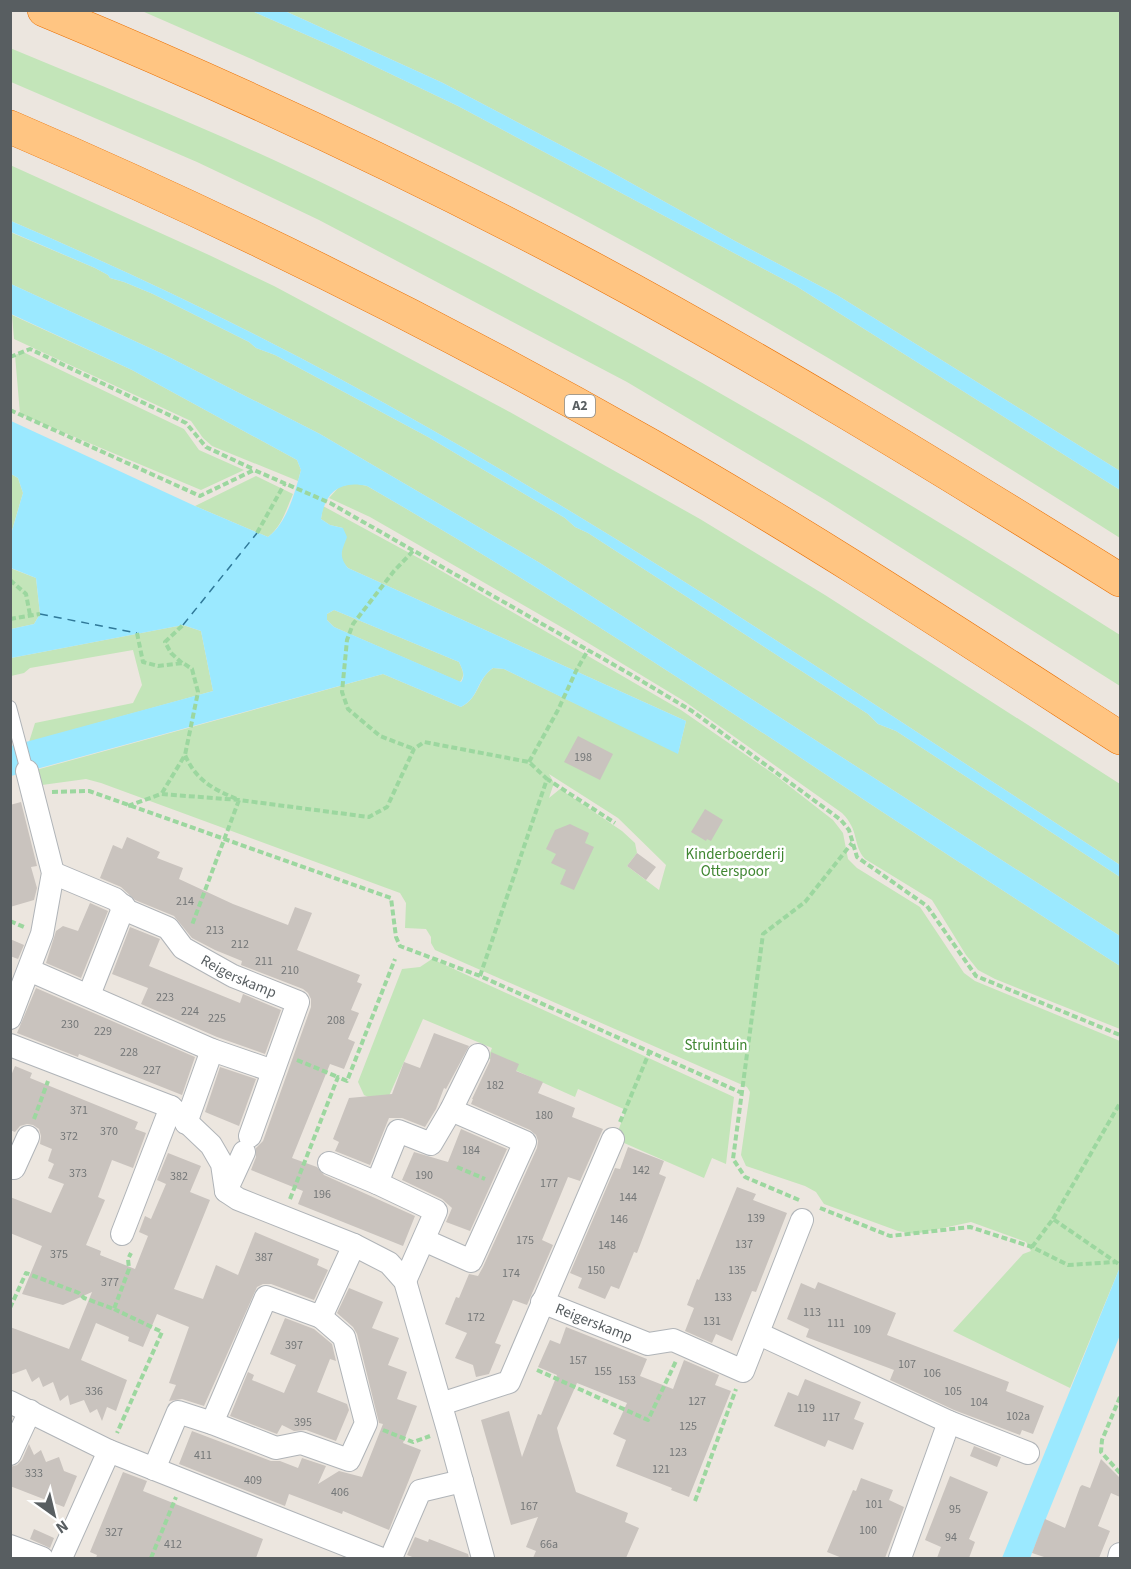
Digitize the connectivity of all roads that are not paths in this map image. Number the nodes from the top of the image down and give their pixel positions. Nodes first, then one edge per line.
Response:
1 (44, 10) edge
2 (10, 127) edge
3 (1120, 580) edge
4 (10, 708) edge
5 (1120, 738) edge
6 (27, 771) joint
7 (53, 873) junction
8 (124, 906) junction
9 (29, 970) junction
10 (89, 995) junction
11 (10, 1018) edge
12 (10, 1045) edge
13 (212, 1050) junction
14 (478, 1054) dead end
15 (276, 1062) junction
16 (450, 1110) junction
17 (178, 1115) junction
18 (28, 1137) road end
19 (613, 1139) road end
20 (329, 1163) dead end
21 (10, 1167) edge
22 (377, 1183) junction
23 (226, 1191) junction
24 (807, 1209) road end
25 (122, 1234) road end
26 (424, 1240) junction
27 (354, 1245) junction
28 (405, 1281) junction
29 (542, 1302) junction
30 (321, 1317) junction
31 (759, 1334) junction
32 (441, 1404) junction
33 (20, 1406) edge
34 (950, 1422) junction
35 (212, 1423) junction
36 (109, 1451) junction
37 (1028, 1453) dead end
38 (10, 1454) edge
39 (154, 1469) junction
40 (462, 1481) junction
41 (10, 1546) edge
42 (1120, 1554) edge
43 (42, 1558) edge
44 (61, 1558) edge
45 (379, 1558) edge
46 (391, 1558) edge
47 (483, 1558) edge
48 (900, 1558) edge
49 (1119, 1558) edge

1 - 3 highway
2 - 5 highway, A2
4 - 6 lane
6 - 7 street
7 - 8 street, Reigerskamp
7 - 9 street
8 - 10 street
8 - 15 street, Reigerskamp
9 - 10 street
9 - 11 street
10 - 13 street
12 - 17 street
13 - 15 street
13 - 17 street
14 - 16 street
15 - 23 street, Reigerskamp
16 - 22 street
16 - 26 street
17 - 23 street
17 - 25 street
18 - 21 street
19 - 29 street, Reigerskamp
20 - 22 street
22 - 26 street
23 - 27 street
24 - 31 street
26 - 28 street
27 - 28 street
27 - 30 street
28 - 32 street
29 - 31 street, Reigerskamp
29 - 32 street, Reigerskamp
30 - 35 street
30 - 35 street
31 - 34 street
32 - 40 street
33 - 36 street
33 - 38 street
34 - 37 street
34 - 48 street
35 - 39 street
36 - 39 street
36 - 44 street
39 - 45 street
40 - 46 street
40 - 47 street
41 - 43 street
42 - 49 street

